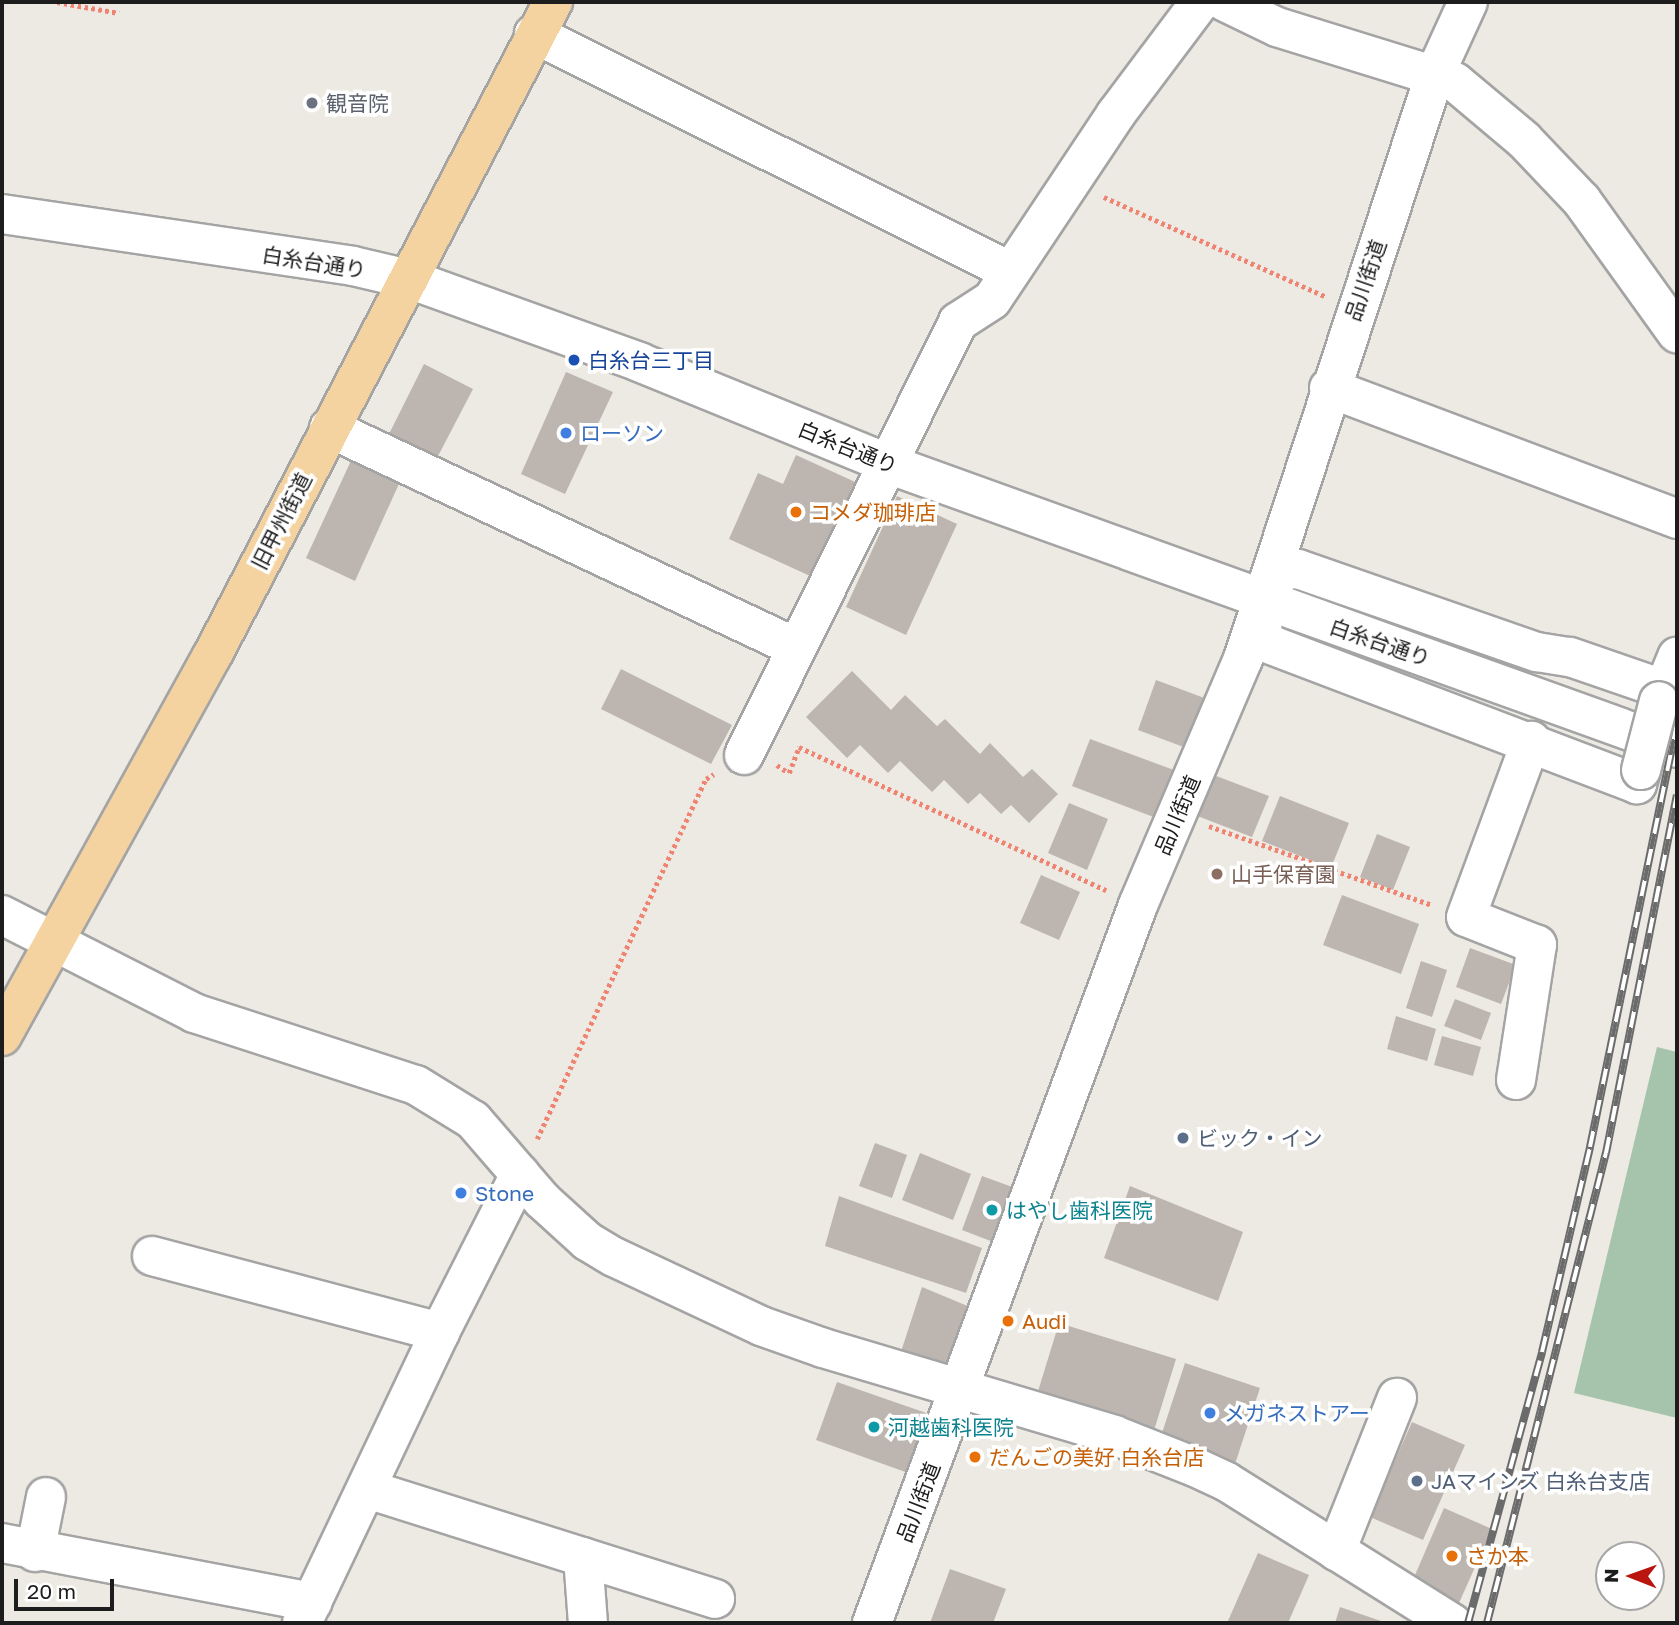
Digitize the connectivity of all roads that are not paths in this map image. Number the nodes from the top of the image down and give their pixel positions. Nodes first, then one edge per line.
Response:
1 (553, 2) edge
2 (1200, 2) edge
3 (1225, 2) edge
4 (1468, 2) edge
5 (534, 34) junction
6 (1435, 74) junction
7 (2, 214) edge
8 (1010, 271) junction
9 (409, 279) junction
10 (1677, 333) edge
11 (1329, 388) junction
12 (329, 428) junction
13 (891, 464) junction
14 (1677, 519) edge
15 (1259, 600) junction
16 (795, 647) junction
17 (1666, 682) edge
18 (1531, 741) junction
19 (1677, 748) edge
20 (746, 751) road end
21 (2, 915) edge
22 (56, 944) junction
23 (2, 1036) edge
24 (1516, 1080) dead end
25 (520, 1174) junction
26 (152, 1256) dead end
27 (440, 1332) junction
28 (961, 1391) junction
29 (1396, 1398) dead end
30 (367, 1489) junction
31 (46, 1497) dead end
32 (18, 1548) edge
33 (1336, 1551) junction
34 (583, 1557) junction
35 (715, 1599) dead end
36 (307, 1613) edge
37 (1441, 1620) edge
38 (588, 1623) edge
39 (872, 1623) edge

1 - 5 main road, 旧甲州街道
2 - 8 street
3 - 6 street
4 - 6 street, 品川街道
5 - 8 street
5 - 9 main road, 旧甲州街道
6 - 10 street
6 - 11 street, 品川街道
7 - 9 street, 白糸台通り
8 - 13 street
9 - 12 main road, 旧甲州街道
9 - 13 street, 白糸台通り
11 - 14 street
11 - 15 street, 品川街道
12 - 16 street
12 - 22 main road, 旧甲州街道
13 - 15 street, 白糸台通り
13 - 16 street
15 - 17 street
15 - 18 street
15 - 19 street, 白糸台通り
15 - 28 street, 品川街道
16 - 20 street
17 - 18 street, bridge
18 - 24 street
21 - 22 street
22 - 23 main road, 旧甲州街道
22 - 25 street
25 - 27 street
25 - 28 street
26 - 27 street
27 - 30 street
28 - 33 street
28 - 39 street, 品川街道
29 - 33 street
30 - 34 street
30 - 36 street
31 - 32 street
32 - 36 street
33 - 37 street
34 - 35 street
34 - 38 street

